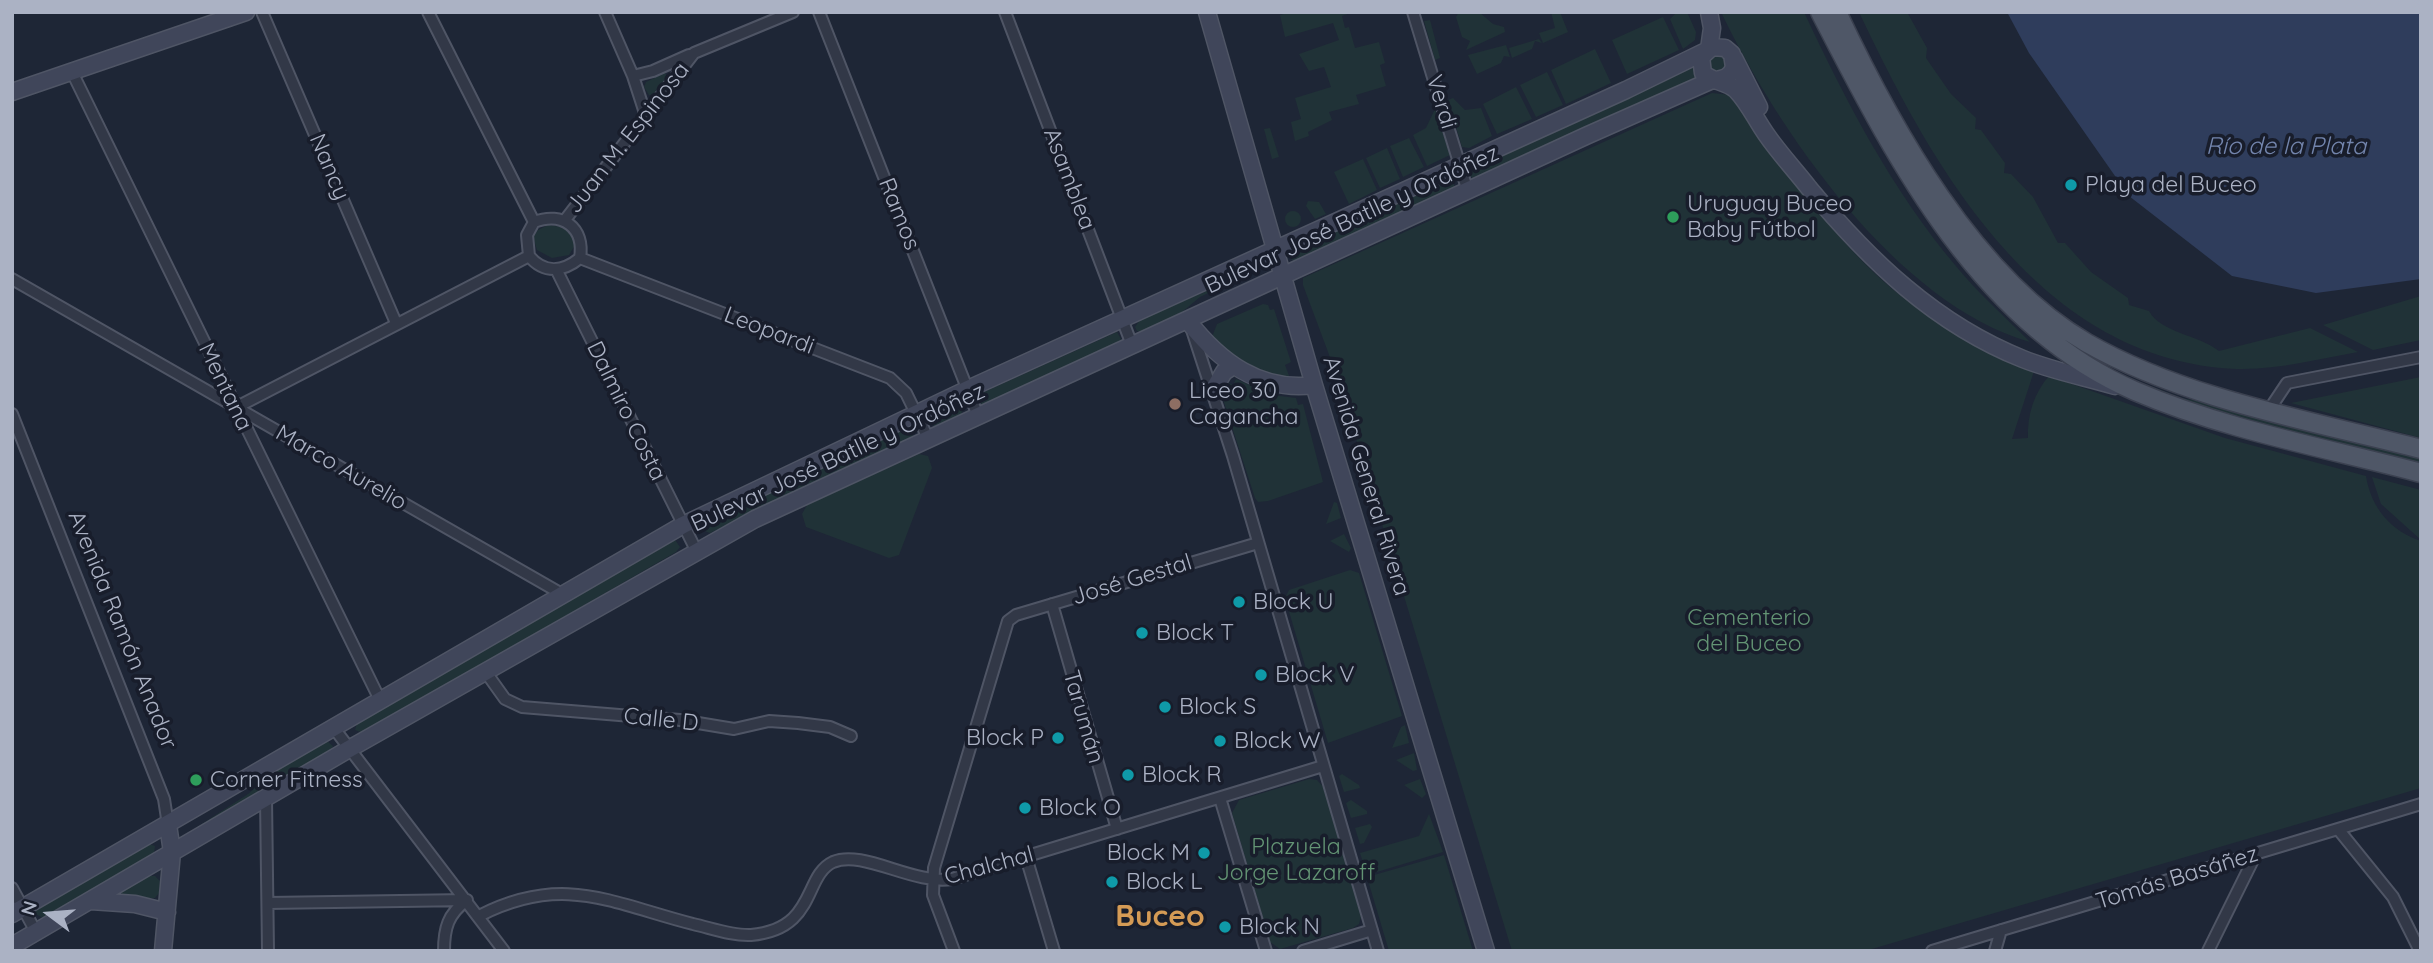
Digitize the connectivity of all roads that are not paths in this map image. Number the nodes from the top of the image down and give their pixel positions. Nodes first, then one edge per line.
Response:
1 (246, 12) edge
2 (262, 12) edge
3 (428, 12) edge
4 (605, 12) edge
5 (793, 12) edge
6 (819, 12) edge
7 (1005, 12) edge
8 (1207, 12) edge
9 (1413, 12) edge
10 (1710, 12) edge
11 (1820, 12) edge
12 (1837, 12) edge
13 (1707, 50) junction
14 (694, 53) junction
15 (1734, 57) junction
16 (72, 72) junction
17 (633, 76) junction
18 (1717, 80) junction
19 (12, 92) edge
20 (645, 113) junction
21 (1461, 166) junction
22 (1468, 192) junction
23 (565, 220) junction
24 (534, 222) junction
25 (1276, 247) junction
26 (529, 256) junction
27 (580, 258) junction
28 (557, 271) junction
29 (1284, 276) junction
30 (12, 279) edge
31 (28, 287) junction
32 (12, 289) edge
33 (1122, 318) junction
34 (1188, 321) junction
35 (396, 323) junction
36 (1132, 345) junction
37 (2421, 357) edge
38 (2075, 359) junction
39 (1233, 366) junction
40 (1314, 385) junction
41 (968, 389) junction
42 (1213, 390) junction
43 (2134, 391) junction
44 (2230, 399) junction
45 (235, 408) junction
46 (2269, 410) junction
47 (12, 414) edge
48 (915, 414) junction
49 (978, 416) junction
50 (928, 438) junction
51 (2421, 449) edge
52 (2421, 473) edge
53 (683, 525) junction
54 (1258, 543) junction
55 (696, 550) junction
56 (562, 594) junction
57 (1052, 604) junction
58 (485, 671) junction
59 (380, 700) junction
60 (333, 727) junction
61 (850, 736) dead end
62 (349, 749) junction
63 (1323, 766) junction
64 (266, 798) junction
65 (1220, 798) junction
66 (2421, 804) edge
67 (168, 825) junction
68 (1117, 829) junction
69 (2338, 829) junction
70 (172, 852) junction
71 (2255, 856) junction
72 (1026, 857) junction
73 (933, 881) junction
74 (12, 888) edge
75 (467, 900) junction
76 (89, 901) junction
77 (268, 903) junction
78 (18, 911) edge
79 (167, 912) junction
80 (479, 916) junction
81 (1373, 930) junction
82 (2001, 930) junction
83 (36, 932) junction
84 (12, 946) edge
85 (163, 951) edge
86 (268, 951) edge
87 (444, 951) edge
88 (504, 951) edge
89 (954, 951) edge
90 (1054, 951) edge
91 (1266, 951) edge
92 (1303, 951) edge
93 (1378, 951) edge
94 (1486, 951) edge
95 (1932, 951) edge
96 (1995, 951) edge
97 (2208, 951) edge
98 (2420, 951) edge

1 - 16 main road
2 - 35 street, Nancy
3 - 24 street
4 - 17 street
5 - 14 street, Juan M. Espinosa
6 - 41 street, Ramos
7 - 33 street, Asamblea
8 - 25 main road, Avenida General Rivera
9 - 21 street, Verdi
10 - 13 main road
11 - 38 main road
12 - 44 main road
13 - 15 main road
13 - 18 main road
13 - 21 main road, Bulevar José Batlle y Ordóñez
14 - 17 street, Juan M. Espinosa
14 - 20 street, Juan M. Espinosa
15 - 18 main road
15 - 38 main road
16 - 19 main road
16 - 45 street, Mentana
17 - 20 street
18 - 22 main road, Bulevar José Batlle y Ordóñez
18 - 43 main road
20 - 23 street, Juan M. Espinosa
21 - 22 street, Verdi
21 - 25 main road, Bulevar José Batlle y Ordóñez
22 - 29 main road, Bulevar José Batlle y Ordóñez
23 - 24 street
23 - 27 street, Juan M. Espinosa
24 - 26 street
25 - 29 main road, Avenida General Rivera
25 - 33 main road, Bulevar José Batlle y Ordóñez
26 - 28 street
26 - 35 street
27 - 28 street
27 - 48 street, Leopardi
28 - 53 street, Dalmiro Costa
29 - 34 main road, Bulevar José Batlle y Ordóñez
29 - 40 main road, Avenida General Rivera
30 - 31 street, Marco Aurelio
31 - 32 street
31 - 45 street, Marco Aurelio
33 - 36 street, Asamblea
33 - 41 main road, Bulevar José Batlle y Ordóñez
34 - 36 main road, Bulevar José Batlle y Ordóñez
34 - 39 main road
34 - 42 street
35 - 45 street
36 - 49 main road, Bulevar José Batlle y Ordóñez
37 - 46 street
38 - 43 main road
38 - 44 main road
39 - 40 main road
39 - 42 main road
40 - 94 main road, Avenida General Rivera
41 - 48 main road, Bulevar José Batlle y Ordóñez
41 - 49 street, Ramos
42 - 54 street
43 - 52 main road
44 - 46 main road
45 - 56 street, Marco Aurelio
45 - 59 street, Mentana
46 - 51 main road
47 - 67 street, Avenida Ramón Anador
48 - 50 street, Leopardi
48 - 53 main road, Bulevar José Batlle y Ordóñez
49 - 50 main road, Bulevar José Batlle y Ordóñez
50 - 55 main road, Bulevar José Batlle y Ordóñez
53 - 55 street, Dalmiro Costa
53 - 56 main road, Bulevar José Batlle y Ordóñez
54 - 57 street, José Gestal
54 - 63 street
55 - 58 main road, Bulevar José Batlle y Ordóñez
56 - 59 main road, Bulevar José Batlle y Ordóñez
57 - 68 street, Tarumán
57 - 73 street, José Gestal
58 - 61 street, Calle D
58 - 62 main road, Bulevar José Batlle y Ordóñez
59 - 60 main road, Bulevar José Batlle y Ordóñez
60 - 62 street
60 - 67 main road, Bulevar José Batlle y Ordóñez
62 - 64 main road, Bulevar José Batlle y Ordóñez
62 - 75 street
63 - 65 street, Chalchal
63 - 81 street
64 - 70 main road, Bulevar José Batlle y Ordóñez
64 - 77 street
65 - 68 street, Chalchal
65 - 91 street
66 - 69 street, Tomás Basáñez
67 - 70 main road, Avenida Ramón Anador
67 - 78 main road, Bulevar José Batlle y Ordóñez
68 - 72 street, Chalchal
69 - 71 street, Tomás Basáñez
69 - 98 street
70 - 76 main road, Bulevar José Batlle y Ordóñez
70 - 79 main road, Avenida Ramón Anador
71 - 82 street, Tomás Basáñez
71 - 97 street
72 - 73 street, Chalchal
72 - 90 street
73 - 80 street, Chalchal
73 - 89 street
74 - 78 street
75 - 77 street
75 - 80 street
75 - 87 street
76 - 79 main road
76 - 83 main road, Bulevar José Batlle y Ordóñez
77 - 86 street
78 - 83 street
79 - 85 main road, Avenida Ramón Anador
80 - 88 street
81 - 92 street
81 - 93 street
82 - 95 street, Tomás Basáñez
82 - 96 street
83 - 84 main road, Bulevar José Batlle y Ordóñez

